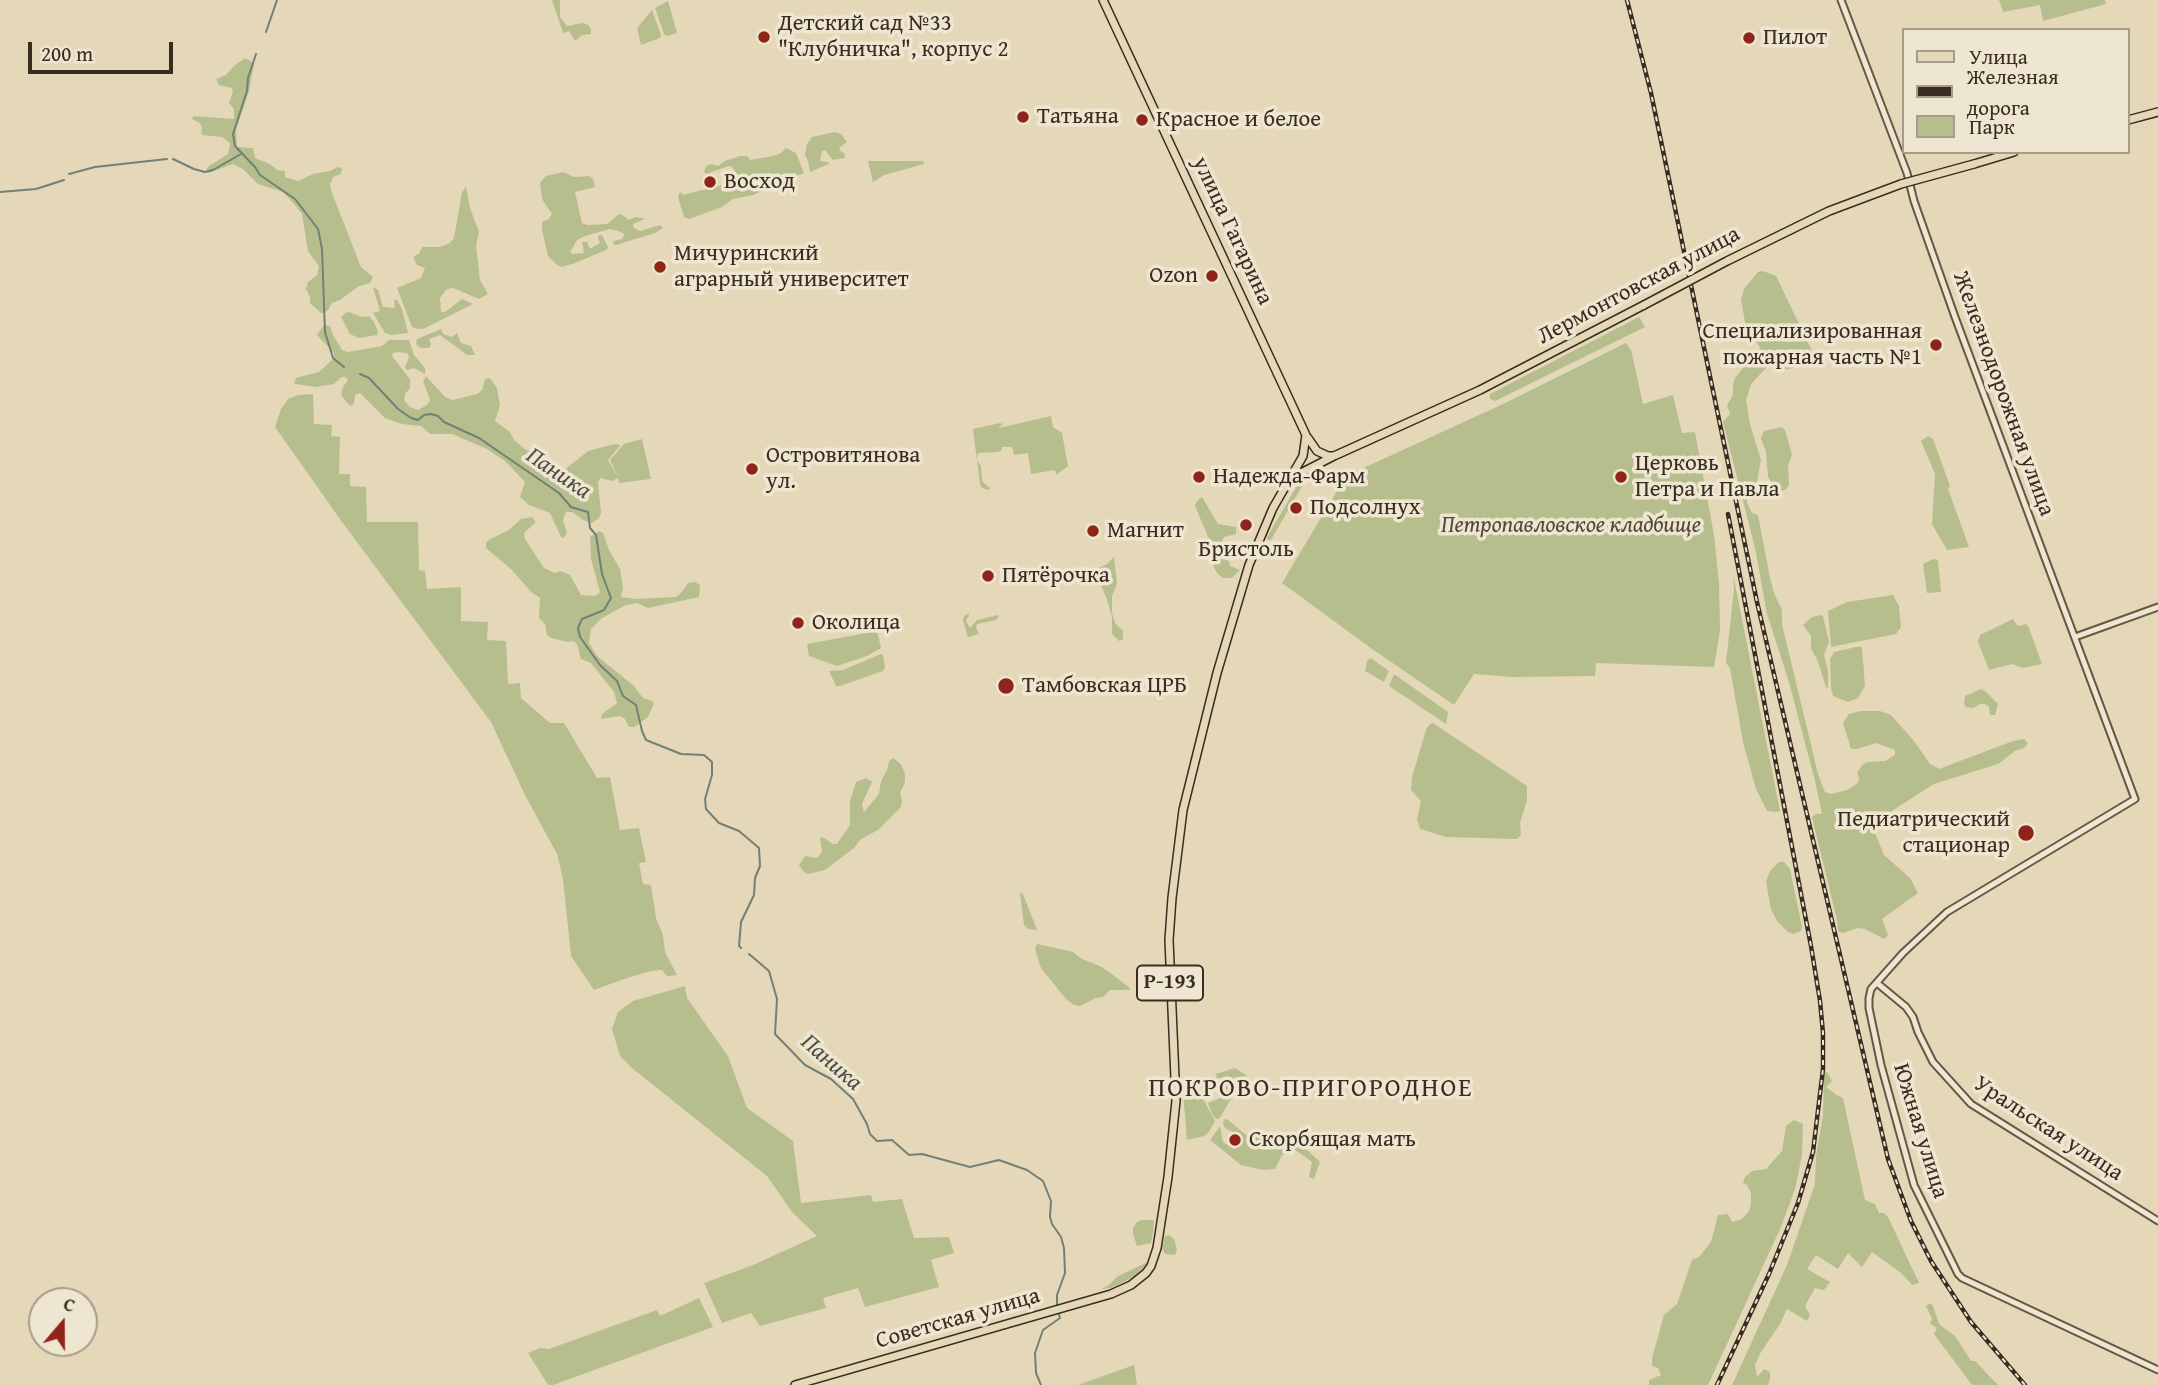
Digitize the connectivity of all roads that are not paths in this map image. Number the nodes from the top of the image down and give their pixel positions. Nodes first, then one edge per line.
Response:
1 (1103, 0) edge
2 (1841, 0) edge
3 (2158, 112) edge
4 (2130, 119) edge
5 (2007, 154) edge
6 (1306, 435) junction
7 (1334, 456) junction
8 (1290, 478) junction
9 (2158, 607) edge
10 (2075, 637) junction
11 (1877, 983) junction
12 (2158, 1221) edge
13 (2158, 1370) edge
14 (795, 1385) edge

1 - 6 main road, улица Гагарина
2 - 10 street, Железнодорожная улица
3 - 4 main road
5 - 7 main road, Лермонтовская улица, bridge
6 - 7 main road
6 - 8 main road
7 - 8 main road, Лермонтовская улица
8 - 14 main road, Советская улица / Р-193
9 - 10 street
10 - 11 street, Железнодорожная улица
11 - 12 street, Уральская улица
11 - 13 street, Южная улица

